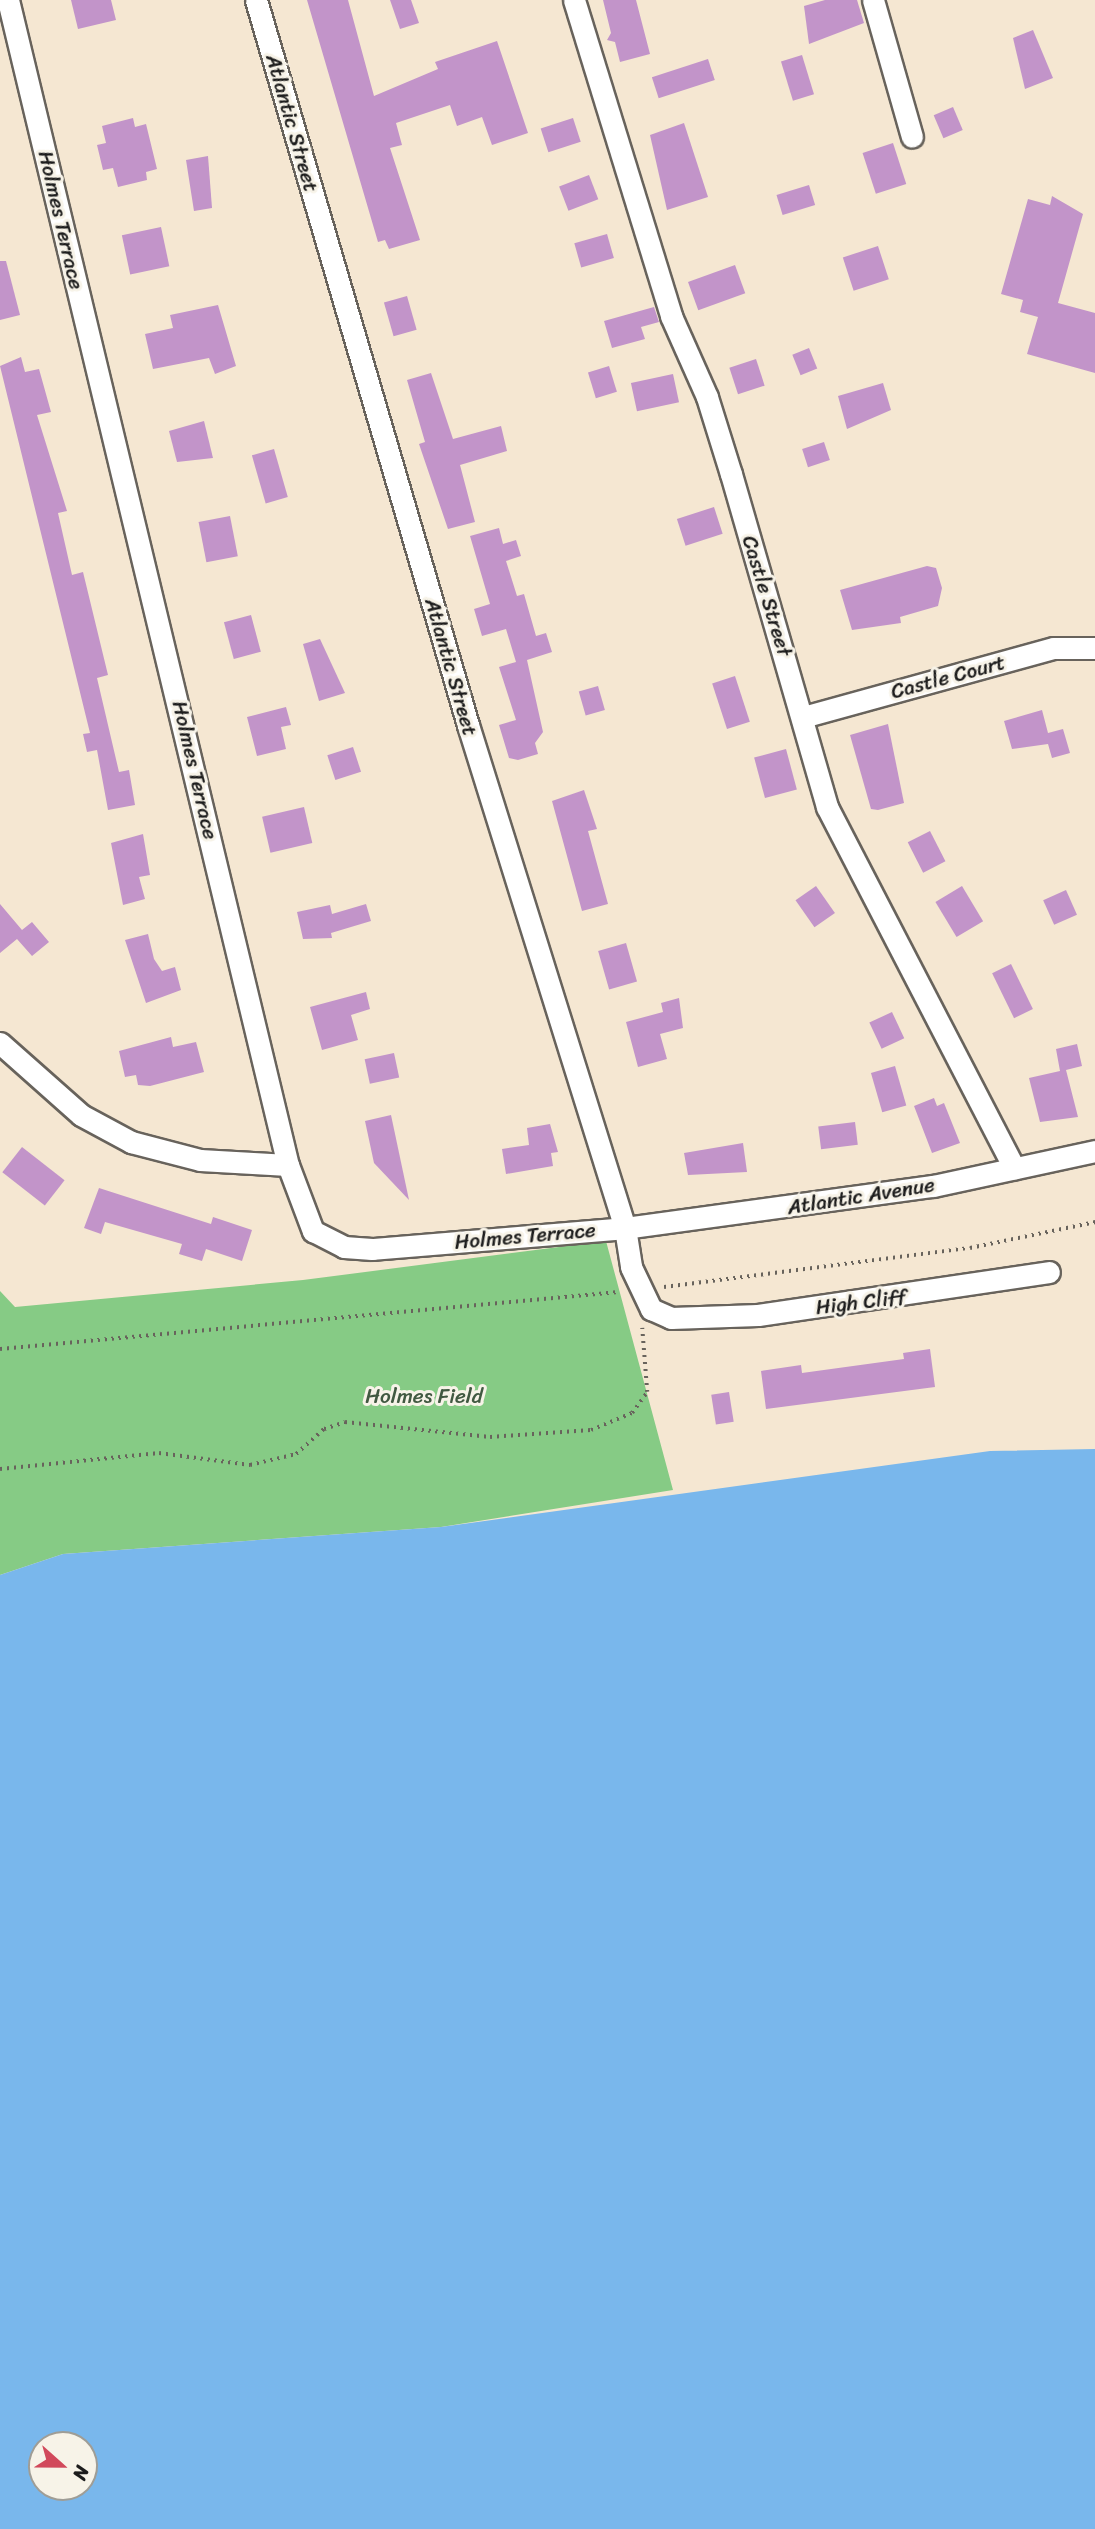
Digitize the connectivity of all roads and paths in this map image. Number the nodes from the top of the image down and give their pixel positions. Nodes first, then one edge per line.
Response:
1 (8, 0) edge
2 (256, 0) edge
3 (574, 0) edge
4 (873, 0) edge
5 (912, 137) dead end
6 (1095, 648) edge
7 (803, 717) junction
8 (0, 1043) edge
9 (1095, 1152) edge
10 (288, 1166) junction
11 (1014, 1168) junction
12 (1095, 1222) edge
13 (625, 1227) junction
14 (1049, 1272) dead end
15 (639, 1290) junction
16 (0, 1349) edge
17 (0, 1469) edge

1 - 10 street, Holmes Terrace
2 - 13 street, Atlantic Street
3 - 7 street, Castle Street
4 - 5 street
6 - 7 street, Castle Court
7 - 11 street, Castle Street
8 - 10 street
9 - 11 street, Atlantic Avenue
10 - 13 street, Holmes Terrace
11 - 13 street, Atlantic Avenue
12 - 15 path
13 - 15 street, Atlantic Street
14 - 15 street, High Cliff
15 - 16 path
15 - 17 path

